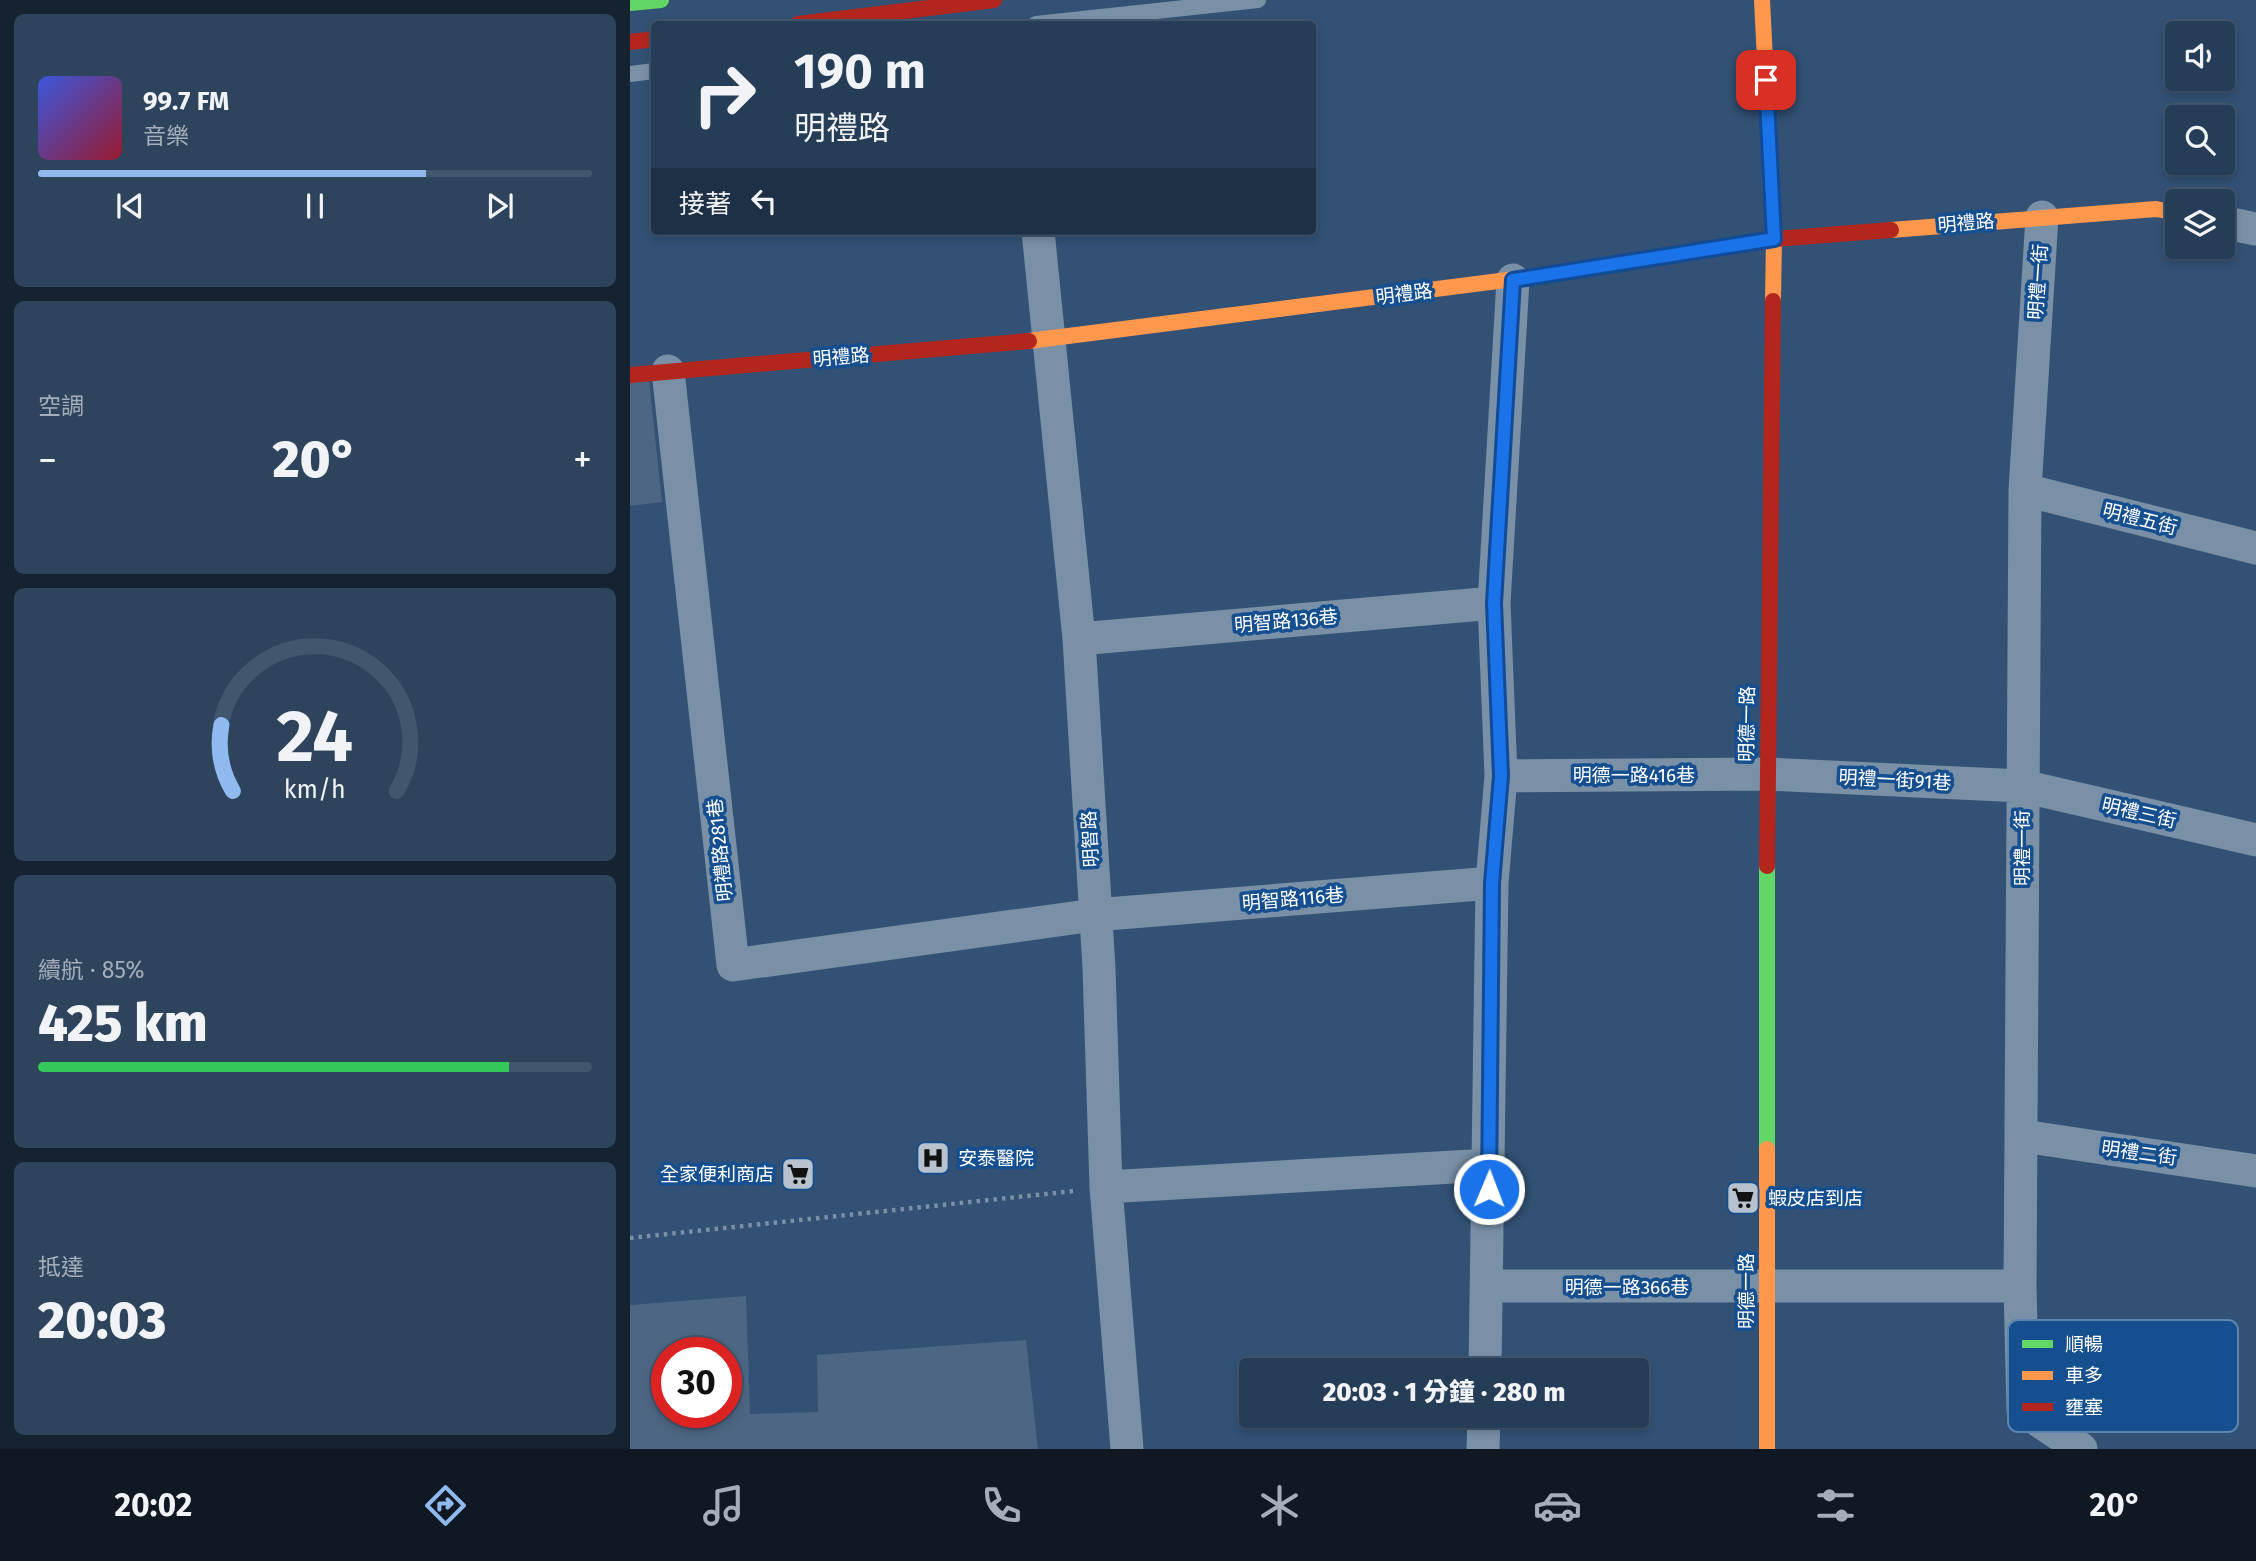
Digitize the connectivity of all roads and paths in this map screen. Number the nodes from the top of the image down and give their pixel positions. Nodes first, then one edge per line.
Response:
1 (661, 0) edge
2 (994, 0) edge
3 (1258, 0) edge
4 (1762, 0) edge
5 (630, 4) edge
6 (822, 21) edge
7 (1064, 21) edge
8 (651, 39) edge
9 (630, 42) edge
10 (651, 71) edge
11 (630, 74) edge
12 (2165, 211) edge
13 (2042, 217) junction
14 (2235, 225) edge
15 (2256, 229) edge
16 (1038, 235) edge
17 (1774, 239) junction
18 (1513, 280) junction
19 (1048, 339) junction
20 (668, 371) junction
21 (630, 375) edge
22 (2025, 490) junction
23 (2256, 548) edge
24 (1494, 603) junction
25 (1079, 639) junction
26 (1767, 774) junction
27 (1501, 776) junction
28 (2022, 786) junction
29 (2256, 840) edge
30 (1492, 883) junction
31 (1094, 915) junction
32 (2023, 1136) junction
33 (1489, 1165) junction
34 (2256, 1171) edge
35 (1106, 1187) junction
36 (630, 1238) edge
37 (1487, 1286) junction
38 (2020, 1286) junction
39 (1767, 1288) junction
40 (2021, 1320) edge
41 (1485, 1358) edge
42 (1484, 1428) edge
43 (2056, 1432) edge
44 (1127, 1449) edge
45 (1483, 1449) edge
46 (1767, 1449) edge
47 (2081, 1449) edge

1 - 5 street
2 - 6 street
3 - 7 lane
4 - 17 street, 明德一路
8 - 9 street
10 - 11 lane
12 - 13 street, 明禮路
13 - 17 street, 明禮路
13 - 22 street, 明禮一街
14 - 15 street
16 - 19 street, 明智路
17 - 18 street, 明禮路
17 - 26 street, 明德一路
18 - 19 street, 明禮路
18 - 24 street
19 - 20 street, 明禮路
19 - 25 street, 明智路
20 - 21 street, 明禮路
20 - 31 street, 明禮路281巷
22 - 23 street, 明禮五街
22 - 28 street, 明禮一街
24 - 25 street, 明智路136巷
24 - 27 street
25 - 31 street, 明智路
26 - 27 street, 明德一路416巷
26 - 28 street, 明禮一街91巷
26 - 39 street, 明德一路
27 - 30 street
28 - 29 street, 明禮三街
28 - 32 street, 明禮一街
30 - 31 street, 明智路116巷
30 - 33 street
31 - 35 street, 明智路
32 - 34 street, 明禮二街
32 - 38 street, 明禮一街
33 - 35 street
33 - 37 street
35 - 36 path
35 - 44 street, 明智路
37 - 39 street, 明德一路366巷
37 - 41 street
38 - 39 street, 明德一路366巷
38 - 40 street, 明禮一街
39 - 46 street, 明德一路
42 - 45 street
43 - 47 street, 明禮一街

